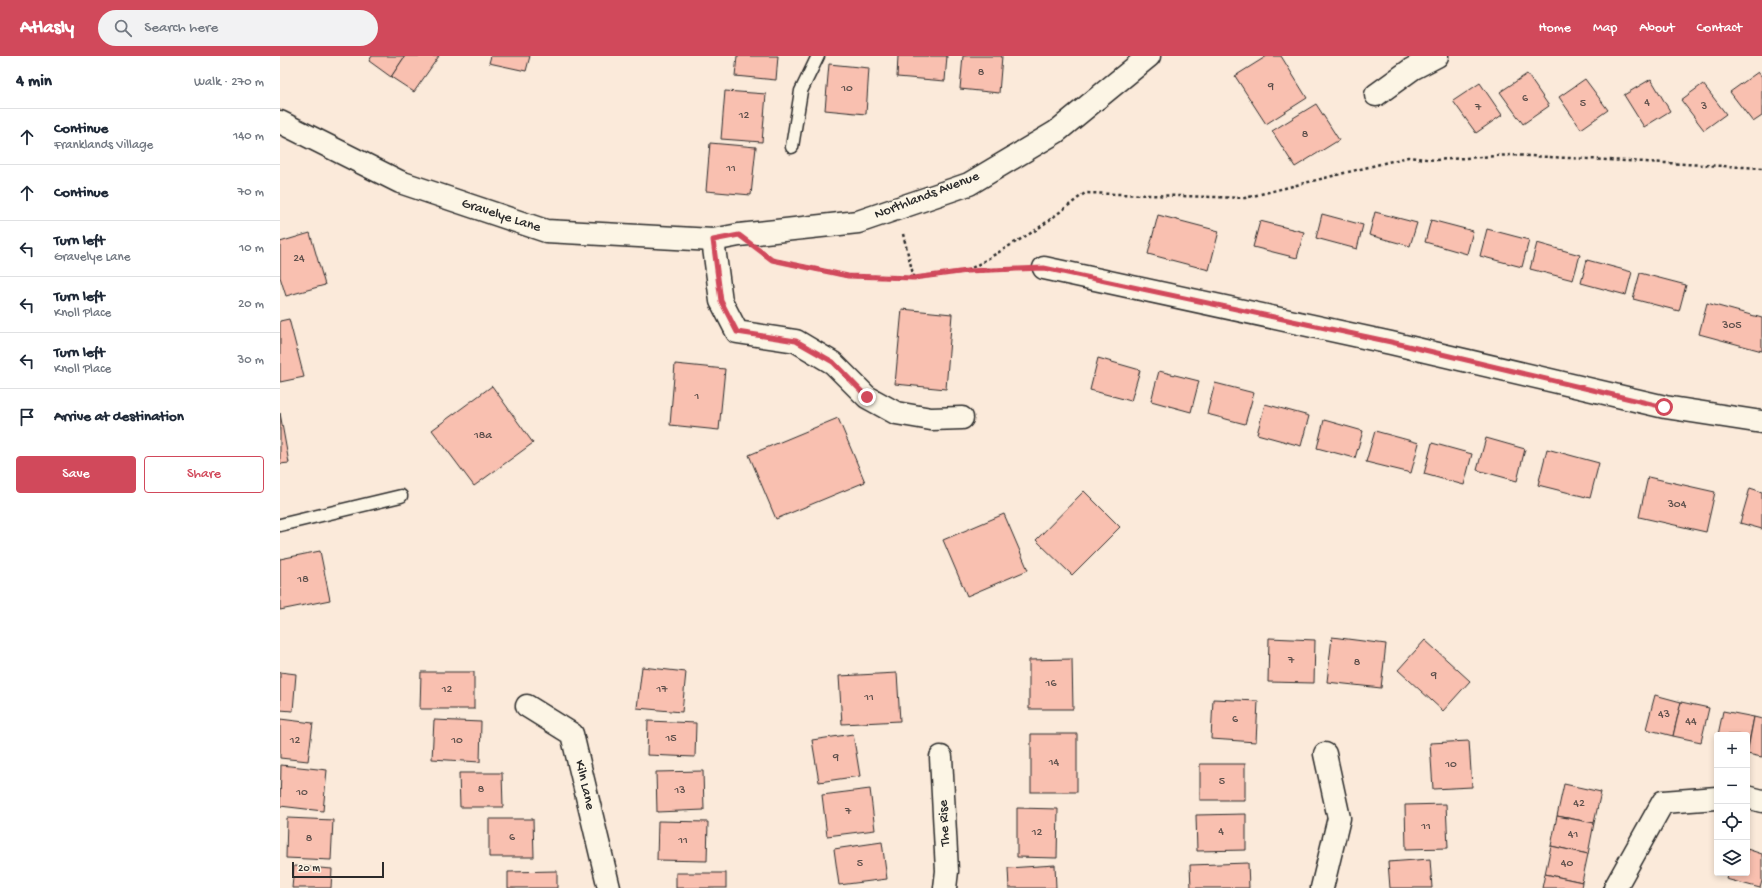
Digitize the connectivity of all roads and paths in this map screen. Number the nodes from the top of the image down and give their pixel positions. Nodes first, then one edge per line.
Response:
1 (818, 56) edge
2 (1148, 56) edge
3 (1437, 56) edge
4 (1376, 95) dead end
5 (280, 122) edge
6 (792, 147) dead end
7 (1762, 168) edge
8 (897, 209) junction
9 (739, 235) joint
10 (713, 240) junction
11 (772, 260) dead end
12 (1044, 268) joint
13 (967, 271) junction
14 (914, 278) junction
15 (962, 418) dead end
16 (1762, 422) edge
17 (401, 496) dead end
18 (280, 525) edge
19 (527, 706) dead end
20 (1325, 754) dead end
21 (941, 757) dead end
22 (1714, 798) edge
23 (1750, 798) edge
24 (1762, 801) edge
25 (609, 888) edge
26 (945, 888) edge
27 (1322, 888) edge
28 (1615, 888) edge

1 - 6 lane
2 - 8 street, Northlands Avenue
3 - 4 street
5 - 10 street, Gravelye Lane
7 - 13 path
8 - 9 street, Northlands Avenue
8 - 14 path
9 - 10 street, Gravelye Lane
10 - 15 street
11 - 14 path
12 - 13 path
12 - 16 street
13 - 14 path
17 - 18 lane
19 - 25 street, Kiln Lane
20 - 27 street
21 - 26 street, The Rise
22 - 28 street
23 - 24 street

